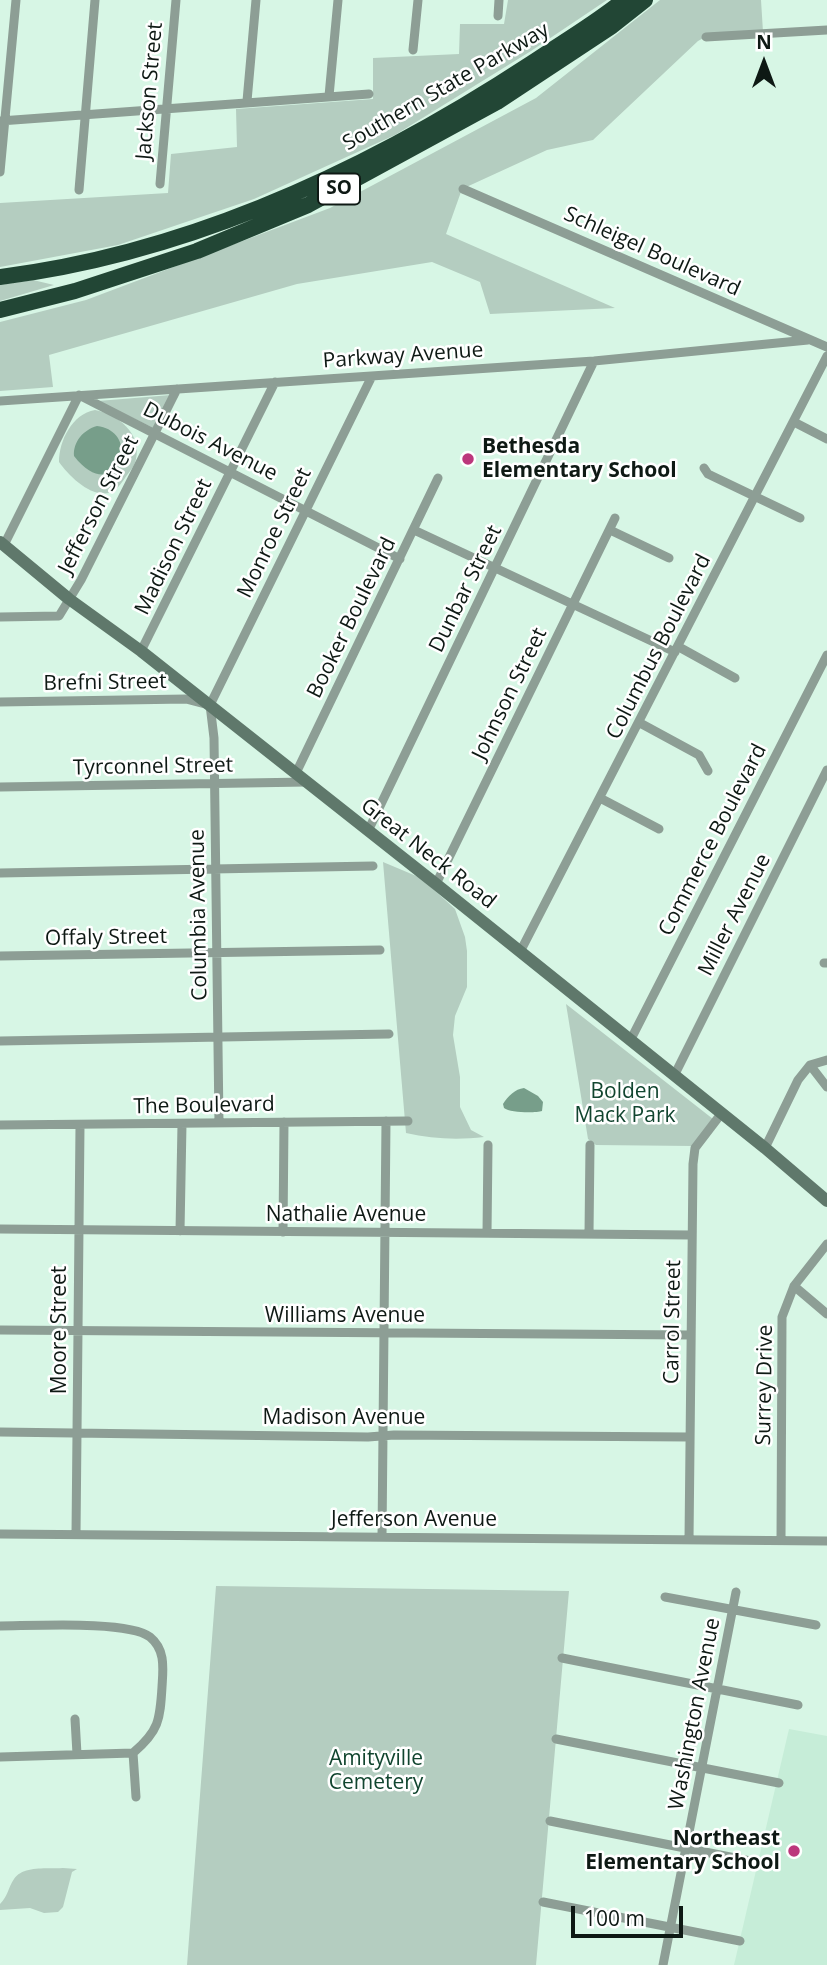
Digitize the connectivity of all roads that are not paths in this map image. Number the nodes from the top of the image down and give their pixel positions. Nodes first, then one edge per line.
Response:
1 (16, 0) edge
2 (95, 0) edge
3 (176, 0) edge
4 (256, 0) edge
5 (338, 0) edge
6 (418, 0) edge
7 (499, 0) edge
8 (624, 0) edge
9 (645, 0) edge
10 (498, 16) dead end
11 (827, 30) edge
12 (706, 37) dead end
13 (413, 50) dead end
14 (369, 94) dead end
15 (329, 96) junction
16 (247, 102) junction
17 (166, 110) junction
18 (85, 115) junction
19 (2, 121) edge
20 (0, 172) edge
21 (160, 184) dead end
22 (463, 189) dead end
23 (79, 190) dead end
24 (0, 277) edge
25 (0, 310) edge
26 (808, 340) junction
27 (827, 347) edge
28 (827, 356) edge
29 (594, 361) junction
30 (372, 376) junction
31 (275, 382) junction
32 (177, 388) junction
33 (79, 395) junction
34 (0, 401) edge
35 (794, 422) junction
36 (155, 434) junction
37 (827, 439) edge
38 (704, 468) dead end
39 (230, 472) junction
40 (438, 478) dead end
41 (756, 497) junction
42 (306, 510) junction
43 (800, 518) dead end
44 (615, 519) dead end
45 (414, 530) junction
46 (610, 530) junction
47 (2, 544) edge
48 (669, 558) dead end
49 (400, 559) junction
50 (496, 568) junction
51 (69, 599) junction
52 (573, 605) junction
53 (0, 617) edge
54 (677, 650) junction
55 (141, 652) junction
56 (827, 655) edge
57 (735, 678) dead end
58 (0, 702) edge
59 (210, 705) junction
60 (639, 723) junction
61 (827, 770) edge
62 (708, 771) dead end
63 (296, 773) junction
64 (307, 782) junction
65 (215, 784) junction
66 (0, 787) edge
67 (600, 798) junction
68 (659, 829) dead end
69 (368, 831) junction
70 (373, 866) dead end
71 (215, 868) junction
72 (0, 873) edge
73 (436, 884) junction
74 (380, 950) dead end
75 (520, 952) junction
76 (217, 954) junction
77 (0, 957) edge
78 (389, 1034) dead end
79 (218, 1038) junction
80 (0, 1041) edge
81 (631, 1041) junction
82 (827, 1060) edge
83 (810, 1065) junction
84 (674, 1076) junction
85 (827, 1087) edge
86 (721, 1114) junction
87 (386, 1121) junction
88 (408, 1121) dead end
89 (284, 1122) junction
90 (182, 1124) junction
91 (219, 1124) junction
92 (0, 1125) edge
93 (80, 1126) junction
94 (488, 1145) dead end
95 (590, 1145) dead end
96 (765, 1148) junction
97 (827, 1201) edge
98 (0, 1229) edge
99 (79, 1231) junction
100 (180, 1231) junction
101 (283, 1232) junction
102 (386, 1233) junction
103 (487, 1233) junction
104 (589, 1234) junction
105 (691, 1235) junction
106 (827, 1244) edge
107 (794, 1286) junction
108 (827, 1314) edge
109 (0, 1331) edge
110 (78, 1331) junction
111 (384, 1334) junction
112 (691, 1335) junction
113 (0, 1433) edge
114 (77, 1433) junction
115 (383, 1436) junction
116 (689, 1437) junction
117 (0, 1534) edge
118 (76, 1534) junction
119 (382, 1537) junction
120 (689, 1540) junction
121 (782, 1540) junction
122 (827, 1541) edge
123 (736, 1592) dead end
124 (665, 1597) dead end
125 (732, 1609) junction
126 (0, 1626) edge
127 (816, 1626) dead end
128 (562, 1658) dead end
129 (717, 1689) junction
130 (798, 1704) dead end
131 (75, 1719) dead end
132 (556, 1739) dead end
133 (133, 1753) junction
134 (77, 1754) junction
135 (0, 1757) edge
136 (702, 1768) junction
137 (779, 1783) dead end
138 (136, 1797) dead end
139 (550, 1821) dead end
140 (687, 1848) junction
141 (760, 1863) dead end
142 (543, 1902) dead end
143 (671, 1927) junction
144 (740, 1941) dead end
145 (663, 1965) edge

1 - 19 street
2 - 18 street
3 - 17 street, Jackson Street
4 - 16 street
5 - 15 street
6 - 13 street
7 - 10 street
8 - 24 highway, Southern State Parkway / SO
9 - 25 highway, Southern State Parkway / SO
11 - 12 street
14 - 15 street
15 - 16 street
16 - 17 street
17 - 18 street
17 - 21 street, Jackson Street
18 - 19 street
18 - 23 street
19 - 20 street
22 - 26 street, Schleigel Boulevard
26 - 27 street, Schleigel Boulevard
26 - 29 street, Parkway Avenue
28 - 35 street, Columbus Boulevard
29 - 30 street, Parkway Avenue
29 - 50 street, Dunbar Street
30 - 31 street, Parkway Avenue
30 - 42 street, Monroe Street
31 - 32 street, Parkway Avenue
31 - 39 street, Madison Street
32 - 33 street, Parkway Avenue
32 - 36 street, Jefferson Street
33 - 34 street, Parkway Avenue
33 - 36 street, Dubois Avenue
33 - 47 street
35 - 37 street
35 - 41 street, Columbus Boulevard
36 - 39 street, Dubois Avenue
36 - 51 street, Jefferson Street
38 - 41 street
39 - 42 street, Dubois Avenue
39 - 55 street, Madison Street
40 - 45 street, Booker Boulevard
41 - 43 street
41 - 54 street, Columbus Boulevard
42 - 49 street, Dubois Avenue
42 - 59 street, Monroe Street
44 - 46 street, Johnson Street
45 - 49 street, Booker Boulevard
45 - 50 street
46 - 48 street
46 - 52 street, Johnson Street
47 - 51 main road, Great Neck Road
49 - 63 street, Booker Boulevard
50 - 52 street
50 - 69 street, Dunbar Street
51 - 53 street
51 - 55 main road, Great Neck Road
52 - 54 street
52 - 73 street, Johnson Street
54 - 57 street
54 - 60 street, Columbus Boulevard
55 - 59 main road, Great Neck Road
56 - 81 street, Commerce Boulevard
58 - 59 street, Brefni Street
59 - 63 main road, Great Neck Road
59 - 65 street, Columbia Avenue
60 - 62 street
60 - 67 street, Columbus Boulevard
61 - 84 street, Miller Avenue
63 - 64 main road, Great Neck Road
64 - 65 street, Tyrconnel Street
64 - 69 main road, Great Neck Road
65 - 66 street, Tyrconnel Street
65 - 71 street, Columbia Avenue
67 - 68 street
67 - 75 street, Columbus Boulevard
69 - 73 main road, Great Neck Road
70 - 71 street
71 - 72 street
71 - 76 street, Columbia Avenue
73 - 75 main road, Great Neck Road
74 - 76 street, Offaly Street
75 - 81 main road, Great Neck Road
76 - 77 street, Offaly Street
76 - 79 street, Columbia Avenue
78 - 79 street
79 - 80 street
79 - 91 street, Columbia Avenue
81 - 84 main road, Great Neck Road
82 - 83 street
83 - 85 street
83 - 96 street
84 - 86 main road, Great Neck Road
86 - 96 main road, Great Neck Road
86 - 105 street, Carrol Street
87 - 88 street, The Boulevard
87 - 89 street, The Boulevard
87 - 102 street
89 - 91 street, The Boulevard
89 - 101 street
90 - 91 street, The Boulevard
90 - 93 street, The Boulevard
90 - 100 street
92 - 93 street, The Boulevard
93 - 99 street, Moore Street
94 - 103 street
95 - 104 street
96 - 97 main road, Great Neck Road
98 - 99 street, Nathalie Avenue
99 - 100 street, Nathalie Avenue
99 - 110 street, Moore Street
100 - 101 street, Nathalie Avenue
101 - 102 street, Nathalie Avenue
102 - 103 street, Nathalie Avenue
102 - 111 street
103 - 104 street, Nathalie Avenue
104 - 105 street, Nathalie Avenue
105 - 112 street, Carrol Street
106 - 107 street, Surrey Drive
107 - 108 street
107 - 121 street, Surrey Drive
109 - 110 street, Williams Avenue
110 - 111 street, Williams Avenue
110 - 114 street, Moore Street
111 - 112 street, Williams Avenue
111 - 115 street
112 - 116 street, Carrol Street
113 - 114 street, Madison Avenue
114 - 115 street, Madison Avenue
114 - 118 street, Moore Street
115 - 116 street, Madison Avenue
115 - 119 street
116 - 120 street, Carrol Street
117 - 118 street, Jefferson Avenue
118 - 119 street, Jefferson Avenue
119 - 120 street, Jefferson Avenue
120 - 121 street, Jefferson Avenue
121 - 122 street, Jefferson Avenue
123 - 125 street, Washington Avenue
124 - 125 street
125 - 127 street
125 - 129 street, Washington Avenue
126 - 133 street
128 - 129 street
129 - 130 street
129 - 136 street, Washington Avenue
131 - 134 street
132 - 136 street
133 - 134 street
133 - 138 street
134 - 135 street
136 - 137 street
136 - 140 street, Washington Avenue
139 - 140 street
140 - 141 street
140 - 143 street, Washington Avenue
142 - 143 street
143 - 144 street
143 - 145 street, Washington Avenue

